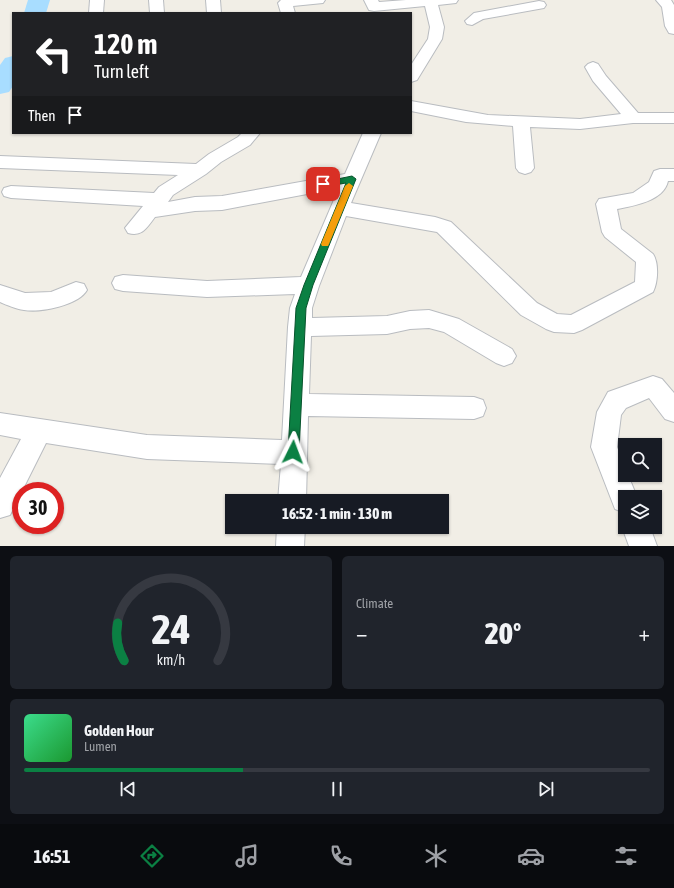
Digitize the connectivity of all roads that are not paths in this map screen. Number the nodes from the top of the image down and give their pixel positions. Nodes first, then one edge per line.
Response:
1 (97, 0) edge
2 (156, 0) edge
3 (213, 0) edge
4 (318, 0) edge
5 (371, 0) edge
6 (451, 0) edge
7 (499, 0) edge
8 (663, 0) edge
9 (430, 1) edge
10 (539, 5) dead end
11 (512, 10) junction
12 (96, 12) edge
13 (157, 12) edge
14 (214, 12) edge
15 (288, 12) edge
16 (472, 21) dead end
17 (674, 30) edge
18 (593, 67) dead end
19 (412, 75) edge
20 (412, 106) edge
21 (652, 117) junction
22 (633, 118) junction
23 (674, 118) edge
24 (521, 121) junction
25 (674, 132) edge
26 (250, 134) edge
27 (372, 134) edge
28 (0, 162) edge
29 (525, 168) dead end
30 (200, 170) junction
31 (674, 175) edge
32 (352, 179) junction
33 (11, 192) dead end
34 (154, 206) junction
35 (340, 208) junction
36 (135, 228) dead end
37 (123, 283) dead end
38 (309, 285) junction
39 (76, 290) dead end
40 (0, 293) edge
41 (299, 327) junction
42 (504, 356) dead end
43 (296, 405) junction
44 (474, 408) dead end
45 (674, 411) edge
46 (0, 424) edge
47 (39, 430) junction
48 (293, 452) junction
49 (621, 490) edge
50 (292, 494) edge
51 (0, 505) edge
52 (291, 534) edge
53 (639, 534) edge
54 (290, 546) edge
55 (643, 546) edge

1 - 12 street
2 - 13 street
3 - 14 street
4 - 15 street
5 - 9 street
6 - 9 street
7 - 11 street
8 - 17 street
9 - 19 street
10 - 11 street
11 - 16 street
18 - 22 street
20 - 24 street
21 - 22 street
21 - 23 street
21 - 25 street
22 - 24 street
24 - 29 street
26 - 30 street
27 - 32 street
28 - 30 street
30 - 34 street
31 - 35 street
32 - 34 street
32 - 35 street
33 - 34 street
34 - 36 street
35 - 38 street
37 - 38 street
38 - 41 street
39 - 40 street
41 - 42 street
41 - 43 street
43 - 44 street
43 - 48 street
45 - 49 street
46 - 47 street
47 - 48 street
47 - 51 street
48 - 50 street
52 - 54 street
53 - 55 street

